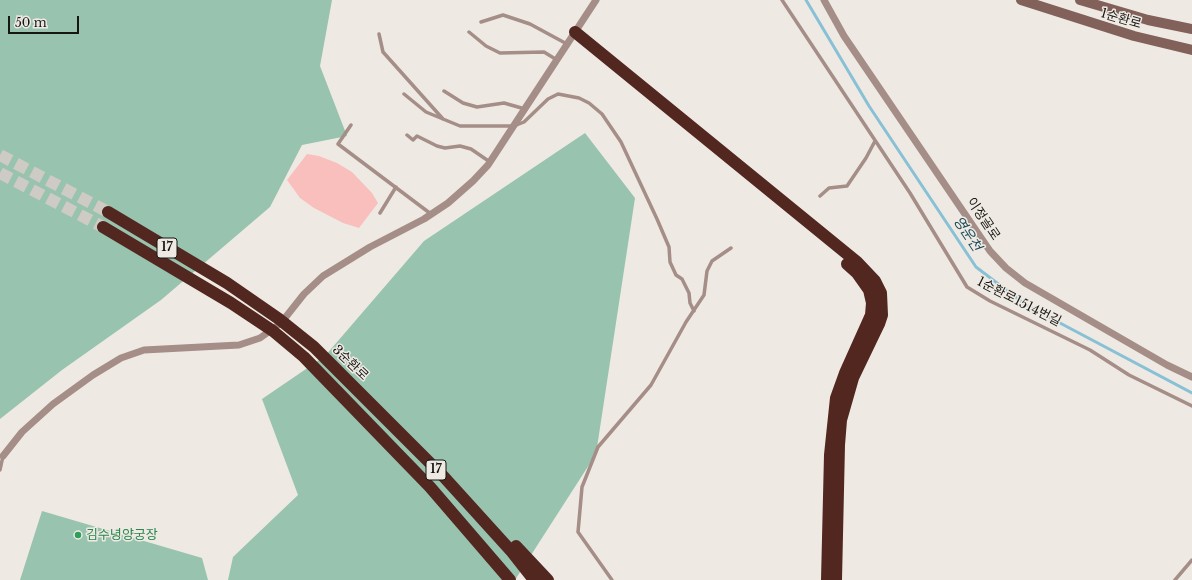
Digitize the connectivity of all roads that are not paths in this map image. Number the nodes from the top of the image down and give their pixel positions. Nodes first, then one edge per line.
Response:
1 (596, 0) edge
2 (782, 0) edge
3 (825, 0) edge
4 (1021, 0) edge
5 (1080, 0) edge
6 (481, 22) dead end
7 (1192, 29) edge
8 (469, 32) dead end
9 (379, 34) dead end
10 (571, 37) junction
11 (1192, 50) edge
12 (557, 60) junction
13 (444, 91) dead end
14 (404, 94) dead end
15 (525, 109) junction
16 (445, 122) junction
17 (351, 125) dead end
18 (514, 126) junction
19 (407, 135) dead end
20 (875, 141) junction
21 (490, 162) junction
22 (396, 187) junction
23 (820, 196) dead end
24 (108, 212) tunnel mouth
25 (380, 213) dead end
26 (432, 214) junction
27 (103, 227) tunnel mouth
28 (731, 248) dead end
29 (694, 311) junction
30 (1192, 377) edge
31 (1192, 406) edge
32 (2, 456) edge
33 (0, 470) edge
34 (453, 487) junction
35 (1192, 560) edge
36 (510, 580) edge
37 (534, 580) edge
38 (548, 580) edge
39 (612, 580) edge
40 (827, 580) edge
41 (836, 580) edge
42 (1175, 580) edge

1 - 10 street
2 - 20 lane, 1순환로1514번길
3 - 30 street, 이정골로
4 - 11 street, 1순환로
5 - 7 street, 1순환로
6 - 10 lane
8 - 12 lane
9 - 16 lane
10 - 12 street
10 - 40 highway
10 - 41 highway
12 - 15 street
13 - 15 lane
14 - 16 lane
15 - 18 street
16 - 18 lane
17 - 22 lane
18 - 21 street
18 - 29 lane
19 - 21 lane
20 - 23 lane
20 - 31 lane, 1순환로1514번길
21 - 26 street
22 - 25 lane
22 - 26 lane
24 - 34 highway, 3순환로 / 17
26 - 32 street
27 - 36 highway, 17
28 - 29 lane
29 - 39 lane
32 - 33 lane
34 - 37 highway, 3순환로 / 17
34 - 38 highway
35 - 42 lane

